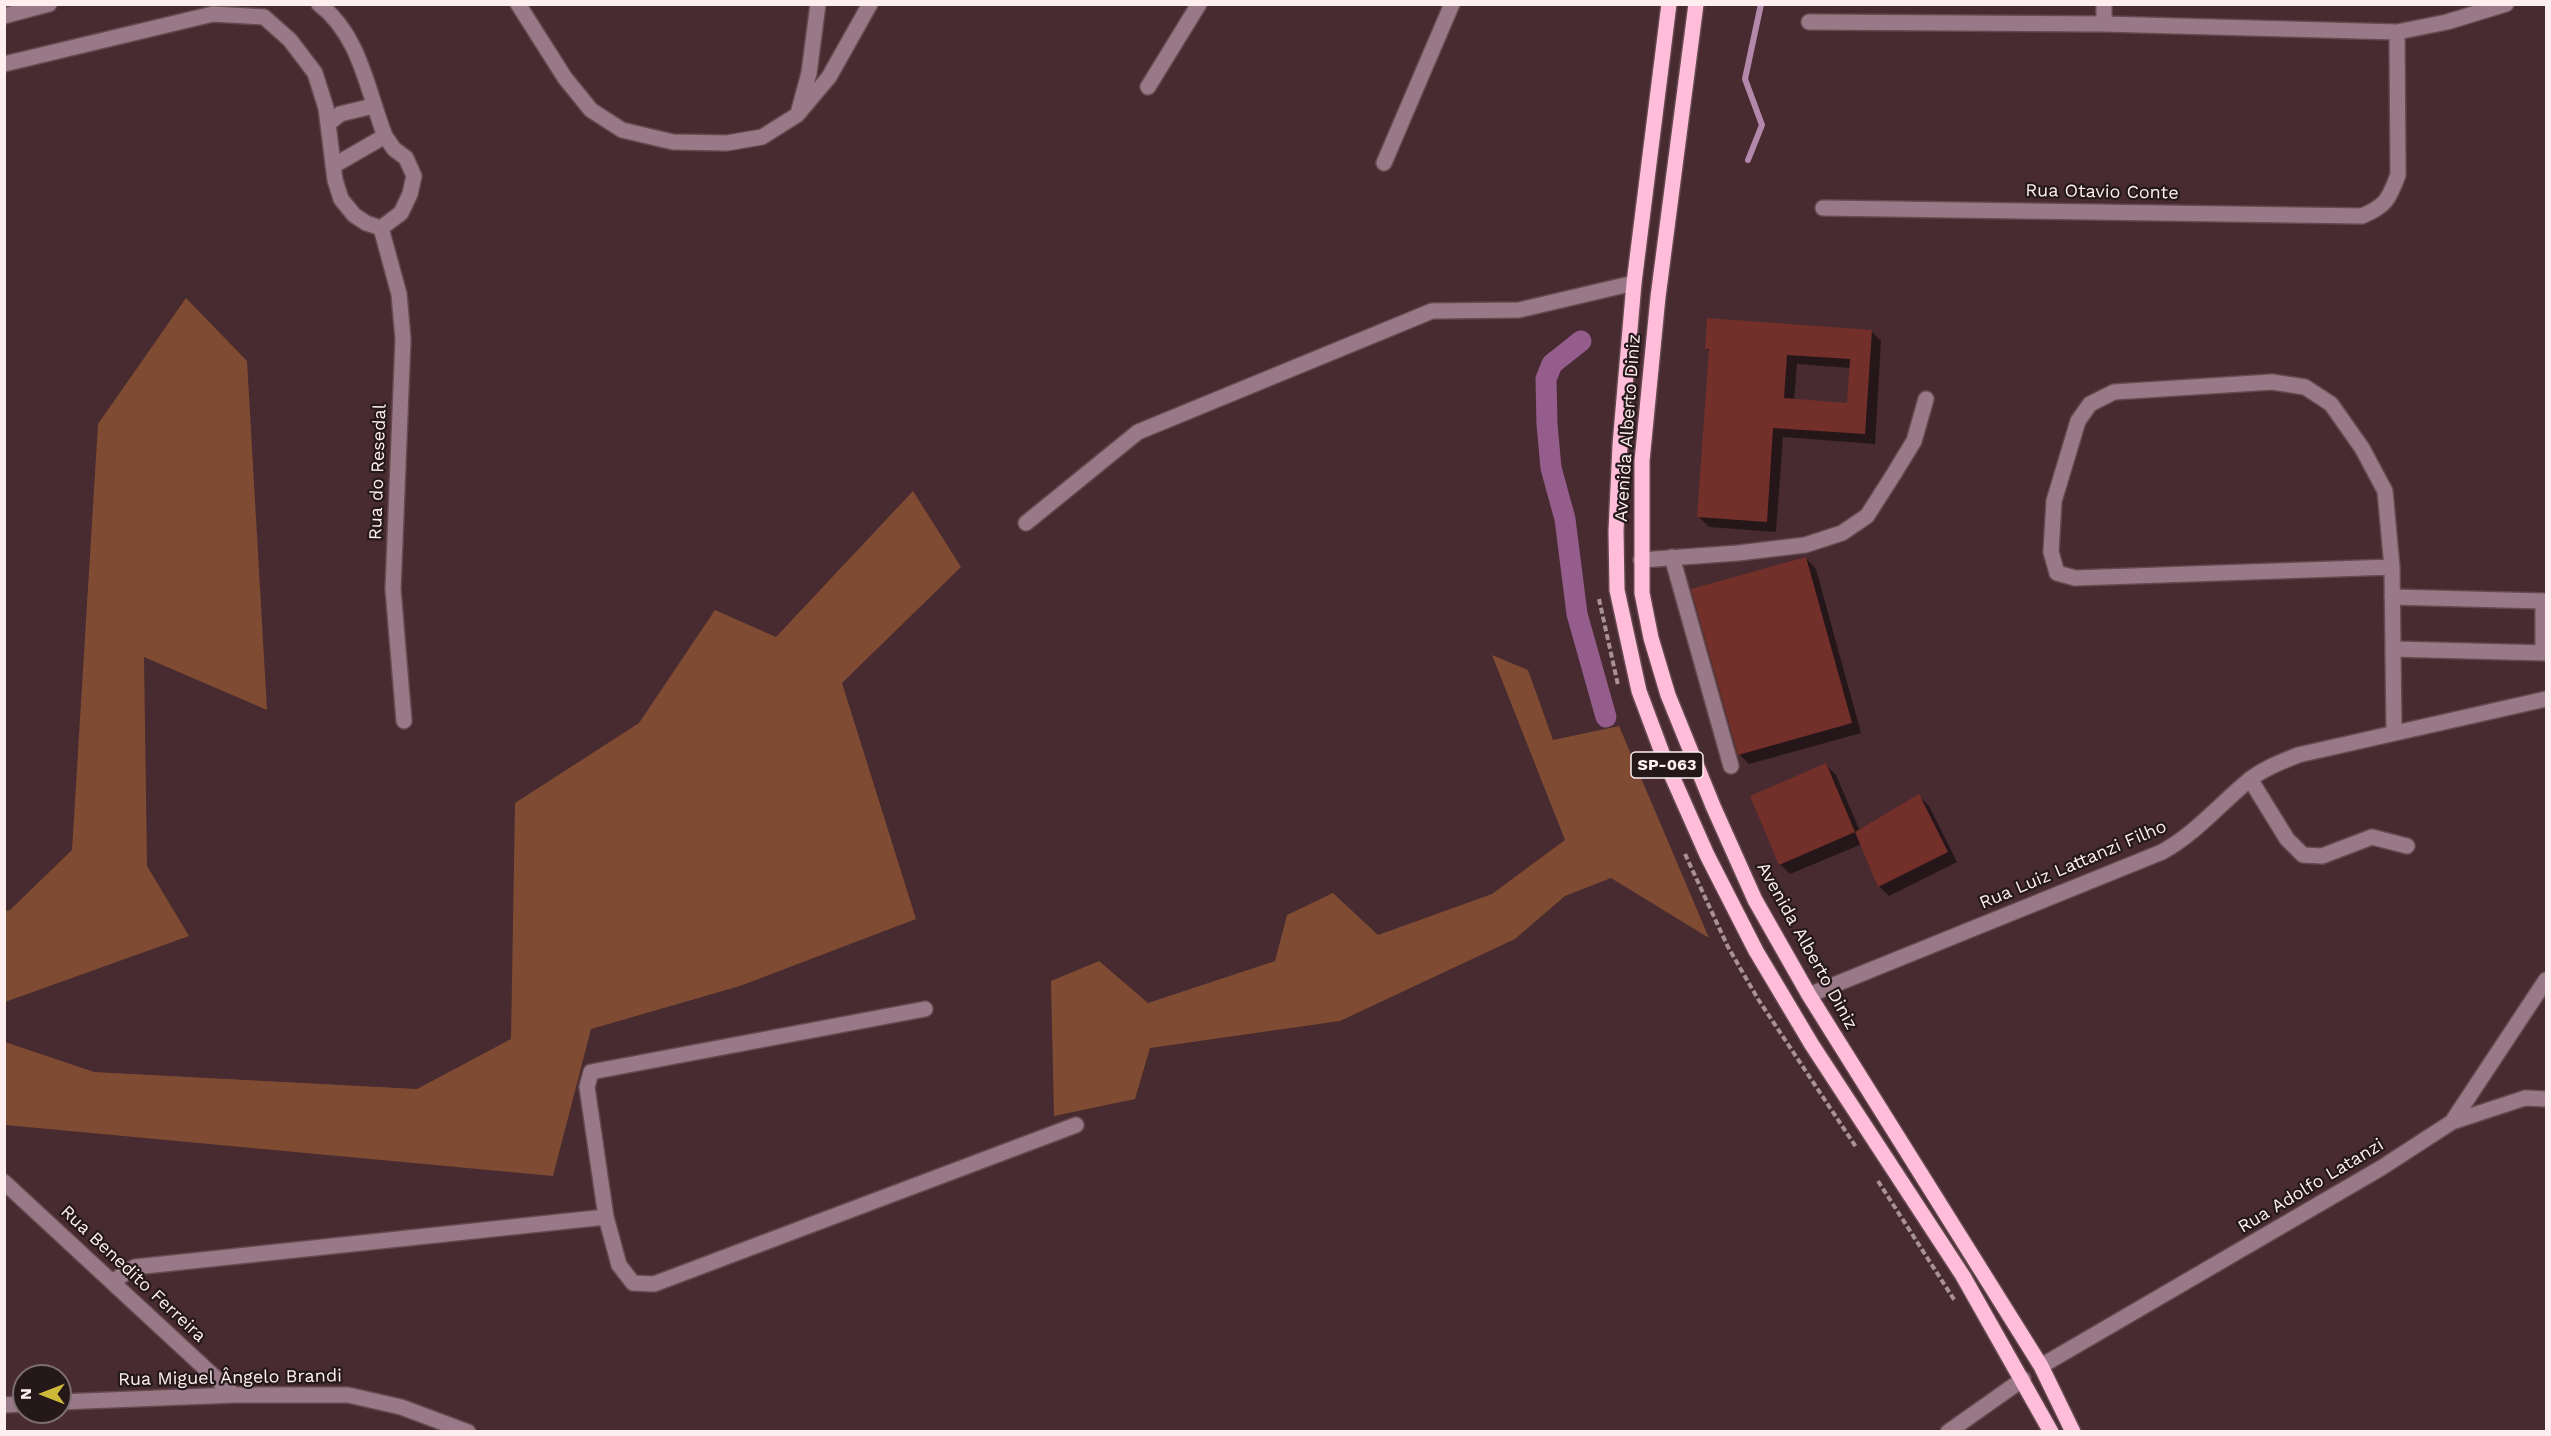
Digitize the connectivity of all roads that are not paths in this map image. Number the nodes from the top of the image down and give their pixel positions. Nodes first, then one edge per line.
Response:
1 (50, 4) edge
2 (319, 4) edge
3 (518, 4) edge
4 (818, 4) edge
5 (870, 4) edge
6 (1199, 4) edge
7 (1452, 4) edge
8 (1670, 4) edge
9 (1696, 4) edge
10 (2104, 4) edge
11 (2506, 4) edge
12 (211, 8) edge
13 (4, 16) edge
14 (1809, 22) dead end
15 (2104, 24) junction
16 (2397, 32) junction
17 (4, 64) edge
18 (1148, 87) dead end
19 (373, 106) junction
20 (797, 115) junction
21 (328, 124) junction
22 (385, 136) junction
23 (1384, 163) dead end
24 (334, 173) junction
25 (1823, 208) dead end
26 (381, 228) junction
27 (1634, 283) junction
28 (1926, 399) dead end
29 (1026, 523) dead end
30 (1672, 557) junction
31 (1641, 560) junction
32 (2392, 567) junction
33 (2392, 597) junction
34 (2393, 649) junction
35 (2545, 652) edge
36 (2547, 699) edge
37 (404, 721) dead end
38 (2394, 733) junction
39 (1731, 766) dead end
40 (2250, 779) junction
41 (2407, 846) dead end
42 (2547, 980) edge
43 (1809, 995) junction
44 (925, 1008) dead end
45 (2547, 1099) edge
46 (2452, 1122) junction
47 (1076, 1125) dead end
48 (4, 1182) edge
49 (606, 1216) junction
50 (112, 1282) junction
51 (2041, 1366) junction
52 (2023, 1379) junction
53 (234, 1395) junction
54 (72, 1402) edge
55 (468, 1431) edge
56 (1948, 1431) edge
57 (2051, 1431) edge
58 (2073, 1431) edge

1 - 13 street
2 - 19 street
3 - 20 street
4 - 20 street
5 - 20 street
6 - 18 street
7 - 23 street
8 - 27 main road, Avenida Alberto Diniz / SP-063
9 - 31 main road, Avenida Alberto Diniz / SP-063
10 - 15 street
11 - 16 street
12 - 17 street
12 - 21 street
14 - 15 street
15 - 16 street
16 - 25 street, Rua Otavio Conte
19 - 21 street
19 - 22 street
21 - 24 street
22 - 24 street
22 - 26 street
24 - 26 street
26 - 37 street, Rua do Resedal
27 - 29 street
27 - 52 main road, Avenida Alberto Diniz / SP-063
28 - 30 street
30 - 31 street
30 - 39 street
31 - 43 main road, Avenida Alberto Diniz / SP-063
32 - 32 street
32 - 33 street
33 - 34 street
33 - 35 street
34 - 35 street
34 - 38 street
36 - 38 street, Rua Luiz Lattanzi Filho
38 - 40 street, Rua Luiz Lattanzi Filho
40 - 41 street
40 - 43 street, Rua Luiz Lattanzi Filho
42 - 46 street, Rua Adolfo Latanzi
43 - 51 main road, Avenida Alberto Diniz / SP-063
44 - 49 street
45 - 46 street
46 - 51 street, Rua Adolfo Latanzi
47 - 49 street
48 - 50 street, Rua Benedito Ferreira
49 - 50 street
50 - 53 street, Rua Benedito Ferreira
51 - 58 main road, Avenida Alberto Diniz / SP-063
52 - 56 street
52 - 57 main road, Avenida Alberto Diniz / SP-063
53 - 54 street, Rua Miguel Ângelo Brandi
53 - 55 street, Rua Miguel Ângelo Brandi

